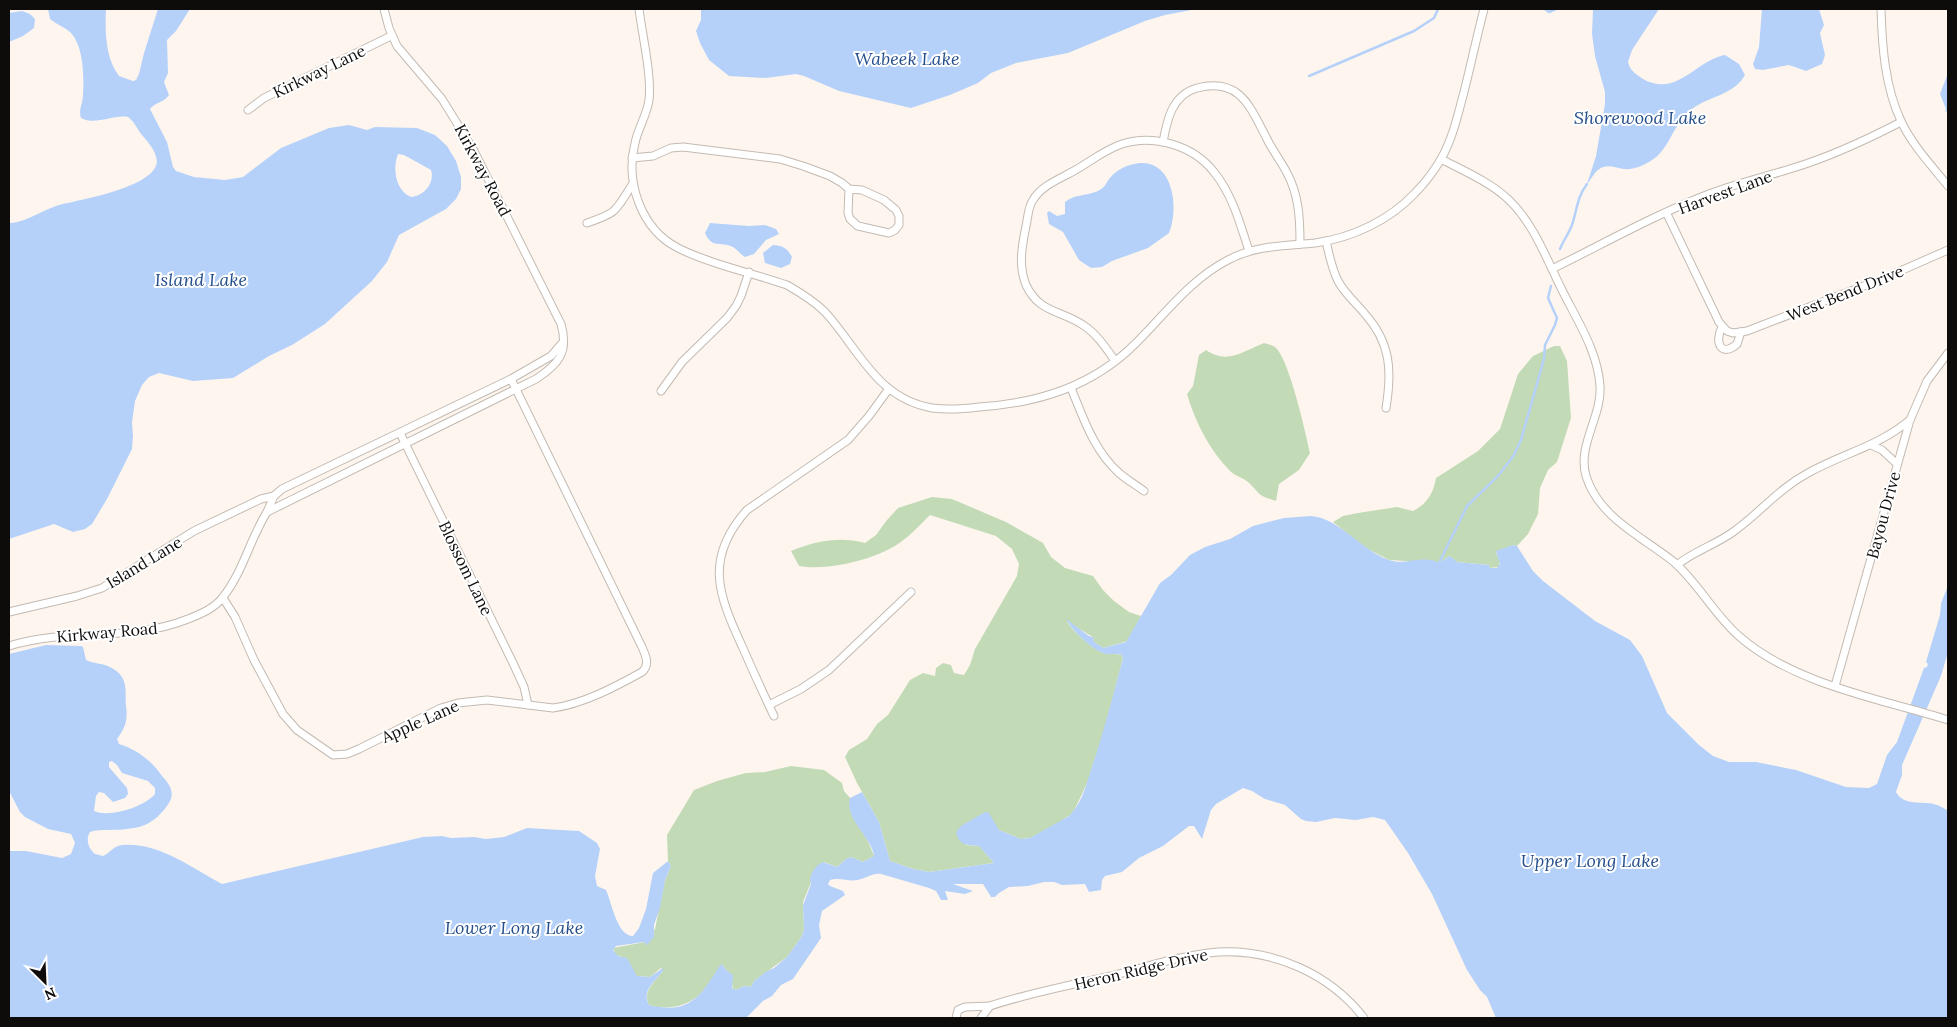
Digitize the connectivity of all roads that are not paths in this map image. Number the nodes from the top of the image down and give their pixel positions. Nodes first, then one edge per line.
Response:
1 (384, 9) edge
2 (639, 9) edge
3 (1484, 9) edge
4 (1881, 9) edge
5 (391, 36) junction
6 (248, 110) dead end
7 (1901, 122) junction
8 (1163, 142) junction
9 (632, 158) junction
10 (1441, 159) junction
11 (632, 185) junction
12 (1948, 186) edge
13 (849, 189) junction
14 (1666, 214) junction
15 (587, 223) dead end
16 (1326, 241) junction
17 (1300, 244) junction
18 (1948, 250) edge
19 (1249, 251) junction
20 (1552, 269) junction
21 (749, 272) junction
22 (1722, 327) junction
23 (1741, 332) junction
24 (564, 342) junction
25 (1948, 353) edge
26 (1115, 362) junction
27 (511, 379) junction
28 (1071, 388) junction
29 (515, 389) junction
30 (888, 390) junction
31 (661, 391) dead end
32 (1386, 408) dead end
33 (1910, 420) junction
34 (400, 434) junction
35 (406, 445) junction
36 (1871, 445) junction
37 (1897, 464) junction
38 (1144, 491) dead end
39 (274, 496) junction
40 (266, 512) junction
41 (1677, 565) junction
42 (911, 592) dead end
43 (223, 598) junction
44 (9, 612) edge
45 (9, 646) edge
46 (1835, 686) junction
47 (528, 705) junction
48 (769, 705) junction
49 (774, 716) dead end
50 (1948, 720) edge
51 (990, 1006) junction
52 (956, 1018) edge
53 (981, 1018) edge
54 (1364, 1018) edge

1 - 5 street, Kirkway Road
2 - 9 street
3 - 10 street
4 - 7 street
5 - 6 street, Kirkway Lane
5 - 24 street, Kirkway Road
7 - 12 street
7 - 14 street, Harvest Lane
8 - 17 street
8 - 19 street
8 - 26 street
9 - 11 street
9 - 13 street
10 - 16 street
10 - 20 street
11 - 15 street
11 - 21 street
13 - 13 street
14 - 20 street, Harvest Lane
14 - 22 street, West Bend Drive
16 - 17 street
16 - 32 street
17 - 19 street
18 - 23 street, West Bend Drive
19 - 26 street
20 - 41 street
21 - 30 street
21 - 31 street
22 - 23 street
22 - 23 street, West Bend Drive
24 - 27 street
24 - 29 street
25 - 33 street, Bayou Drive
26 - 28 street
27 - 29 street, Apple Lane
27 - 34 street
28 - 30 street
28 - 38 street
29 - 35 street
29 - 47 street, Apple Lane
30 - 48 street
33 - 36 street
33 - 37 street, Bayou Drive
34 - 35 street, Blossom Lane
34 - 39 street
35 - 40 street
35 - 47 street, Blossom Lane
36 - 37 street
36 - 41 street
37 - 46 street, Bayou Drive
39 - 40 street, Kirkway Road
39 - 44 street, Island Lane
40 - 43 street, Kirkway Road
41 - 46 street
42 - 48 street
43 - 45 street, Kirkway Road
43 - 47 street, Apple Lane
46 - 50 street
48 - 49 street
51 - 52 street, Heron Ridge Drive
51 - 53 street
51 - 54 street, Heron Ridge Drive

